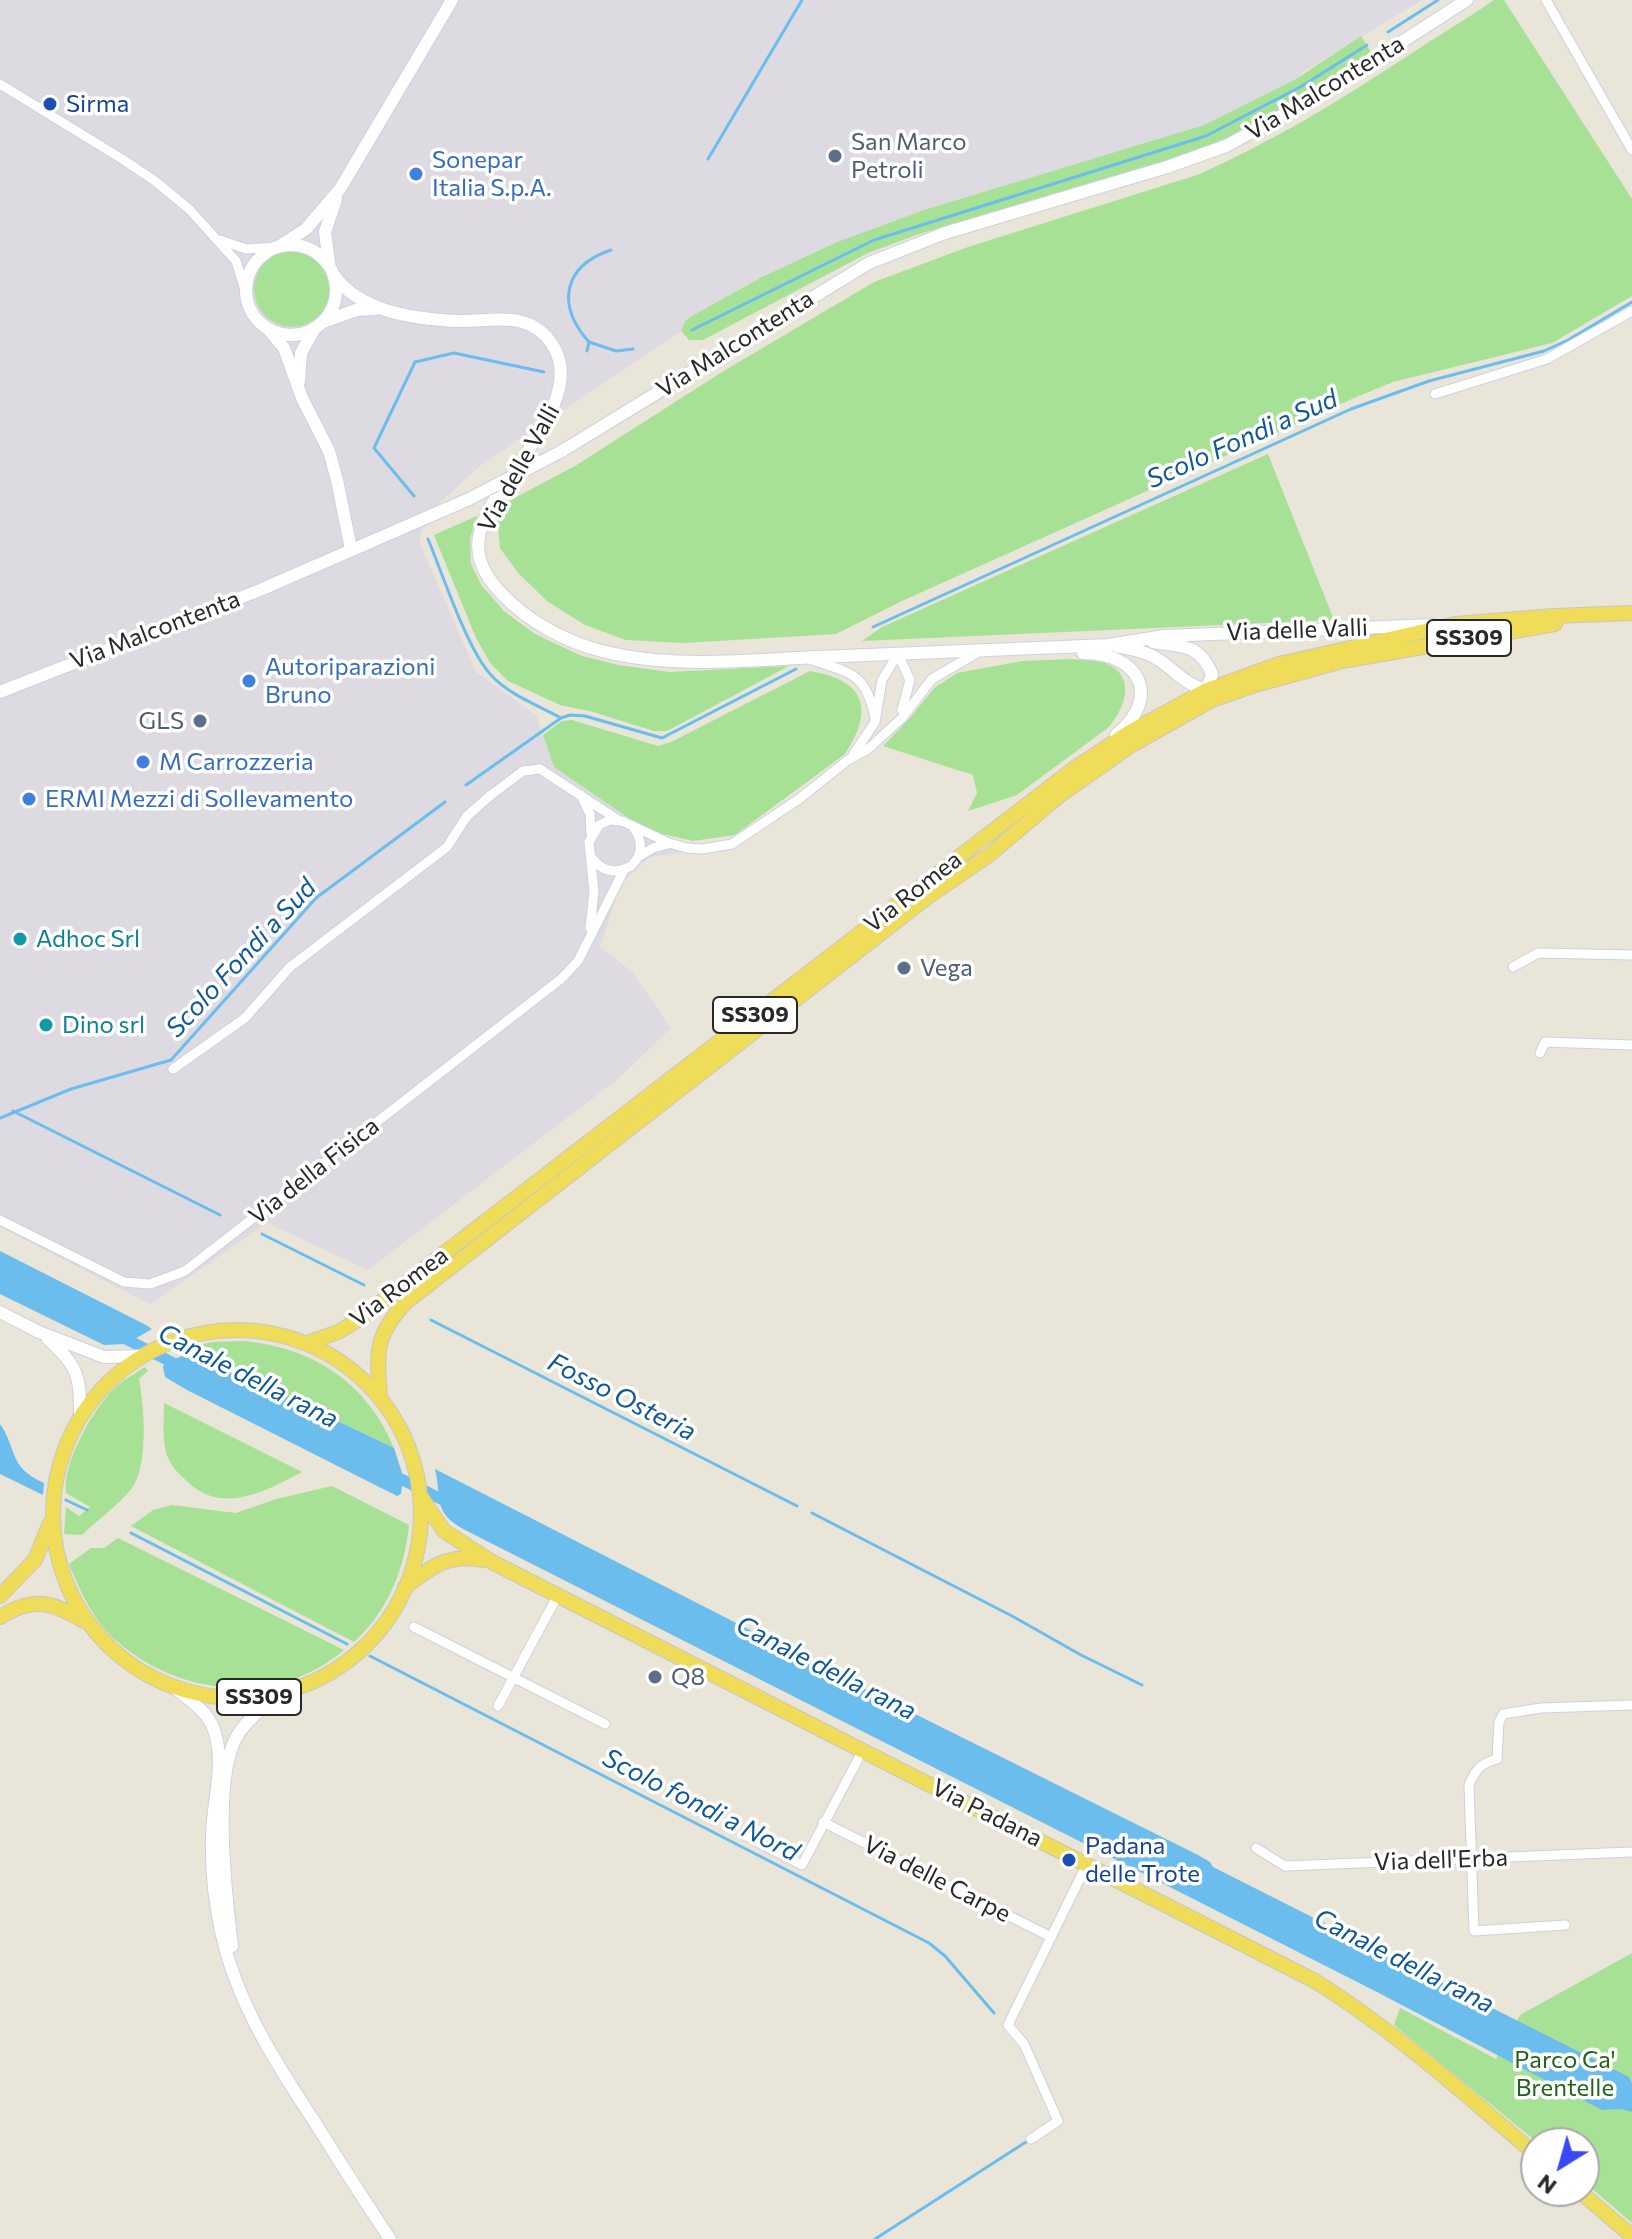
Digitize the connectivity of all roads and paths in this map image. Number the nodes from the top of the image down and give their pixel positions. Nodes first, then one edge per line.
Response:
1 (452, 0) edge
2 (1467, 0) edge
3 (1546, 0) edge
4 (0, 84) edge
5 (1632, 150) edge
6 (340, 189) junction
7 (214, 236) junction
8 (278, 247) junction
9 (332, 272) junction
10 (246, 293) junction
11 (382, 309) junction
12 (1632, 311) edge
13 (260, 322) junction
14 (318, 325) junction
15 (300, 392) junction
16 (1435, 394) dead end
17 (351, 549) junction
18 (1632, 613) edge
19 (1597, 615) junction
20 (1452, 625) junction
21 (1142, 640) junction
22 (1109, 645) junction
23 (1041, 648) junction
24 (981, 651) junction
25 (898, 654) junction
26 (803, 658) junction
27 (0, 692) edge
28 (1210, 695) junction
29 (875, 722) junction
30 (890, 730) junction
31 (1094, 754) junction
32 (848, 760) junction
33 (581, 795) junction
34 (618, 820) junction
35 (633, 827) junction
36 (591, 834) junction
37 (669, 843) junction
38 (638, 857) junction
39 (592, 858) junction
40 (624, 870) junction
41 (589, 935) junction
42 (1632, 955) edge
43 (1513, 967) dead end
44 (1632, 1045) edge
45 (1540, 1053) dead end
46 (173, 1069) dead end
47 (0, 1220) edge
48 (0, 1312) edge
49 (39, 1332) junction
50 (307, 1343) junction
51 (141, 1356) junction
52 (380, 1397) junction
53 (80, 1417) junction
54 (421, 1497) junction
55 (53, 1515) junction
56 (492, 1562) junction
57 (405, 1587) junction
58 (558, 1595) junction
59 (0, 1596) edge
60 (0, 1617) edge
61 (90, 1625) junction
62 (414, 1627) dead end
63 (514, 1678) junction
64 (173, 1686) junction
65 (278, 1694) junction
66 (1632, 1705) edge
67 (498, 1706) dead end
68 (605, 1724) dead end
69 (863, 1750) junction
70 (823, 1822) junction
71 (746, 1836) dead end
72 (1256, 1848) dead end
73 (1632, 1852) edge
74 (1471, 1859) junction
75 (1087, 1864) junction
76 (1565, 1925) dead end
77 (1051, 1937) junction
78 (235, 1973) junction
79 (1031, 2139) dead end
80 (1520, 2141) edge
81 (1598, 2207) edge
82 (1632, 2236) edge
83 (390, 2239) edge

1 - 6 street
2 - 17 street, Via Malcontenta, bridge
3 - 5 street
4 - 7 street
6 - 8 street
6 - 9 street
7 - 8 street
7 - 10 street
8 - 9 street
8 - 10 street
9 - 11 street, Via delle Valli
9 - 14 street
10 - 13 street
11 - 14 street, Via delle Valli
11 - 26 street, Via delle Valli
12 - 16 street
13 - 14 street
13 - 15 street
14 - 15 street
15 - 17 street
17 - 27 street, Via Malcontenta
18 - 19 main road, Via Romea / SS309
19 - 20 main road, Via Romea / SS309
19 - 28 main road, Via Romea / SS309
20 - 21 street, Via delle Valli
20 - 28 main road, Via Romea / SS309
21 - 22 street, Via delle Valli
21 - 28 street, Via delle Valli
22 - 23 street, Via delle Valli
22 - 28 street, Via delle Valli
23 - 24 street, Via delle Valli
23 - 31 street, Via delle Valli
24 - 25 street, Via delle Valli
24 - 30 street
25 - 26 street, Via delle Valli
25 - 29 street
25 - 30 street
26 - 29 street
28 - 31 main road, Via Romea / SS309
28 - 52 main road, Via Romea / SS309
29 - 32 street
30 - 32 street
31 - 50 main road, Via Romea / SS309
32 - 37 street
33 - 34 street
33 - 36 street, Via della Fisica
33 - 46 street
34 - 35 street
34 - 36 street
35 - 37 street
35 - 38 street
36 - 39 street, Via della Fisica
37 - 38 street, Via della Fisica
38 - 40 street, Via della Fisica
39 - 40 street
39 - 41 street, Via della Fisica
40 - 41 street, Via della Fisica
41 - 47 street, Via della Fisica
42 - 43 street
44 - 45 street
48 - 49 street
49 - 51 street
49 - 53 street
50 - 51 main road, SS309
50 - 52 main road, SS309
51 - 53 main road, SS309
52 - 54 main road, SS309
53 - 55 main road, SS309
54 - 56 main road, Via Padana
54 - 57 main road, SS309
55 - 59 main road, SS309
55 - 61 main road, SS309
56 - 57 main road
56 - 58 main road, Via Padana
57 - 65 main road, SS309
58 - 63 street
58 - 69 main road, Via Padana
60 - 61 main road, SS309
61 - 64 main road, SS309
62 - 63 street
63 - 67 street
63 - 68 street
64 - 65 main road, SS309
64 - 78 street
65 - 78 street
66 - 74 street
69 - 70 street
69 - 75 main road, Via Padana
70 - 71 street
70 - 77 street, Via delle Carpe
72 - 74 street, Via dell'Erba
73 - 74 street, Via dell'Erba
74 - 76 street
75 - 77 street
75 - 80 main road, Via Padana
77 - 79 street
78 - 83 street
81 - 82 main road

